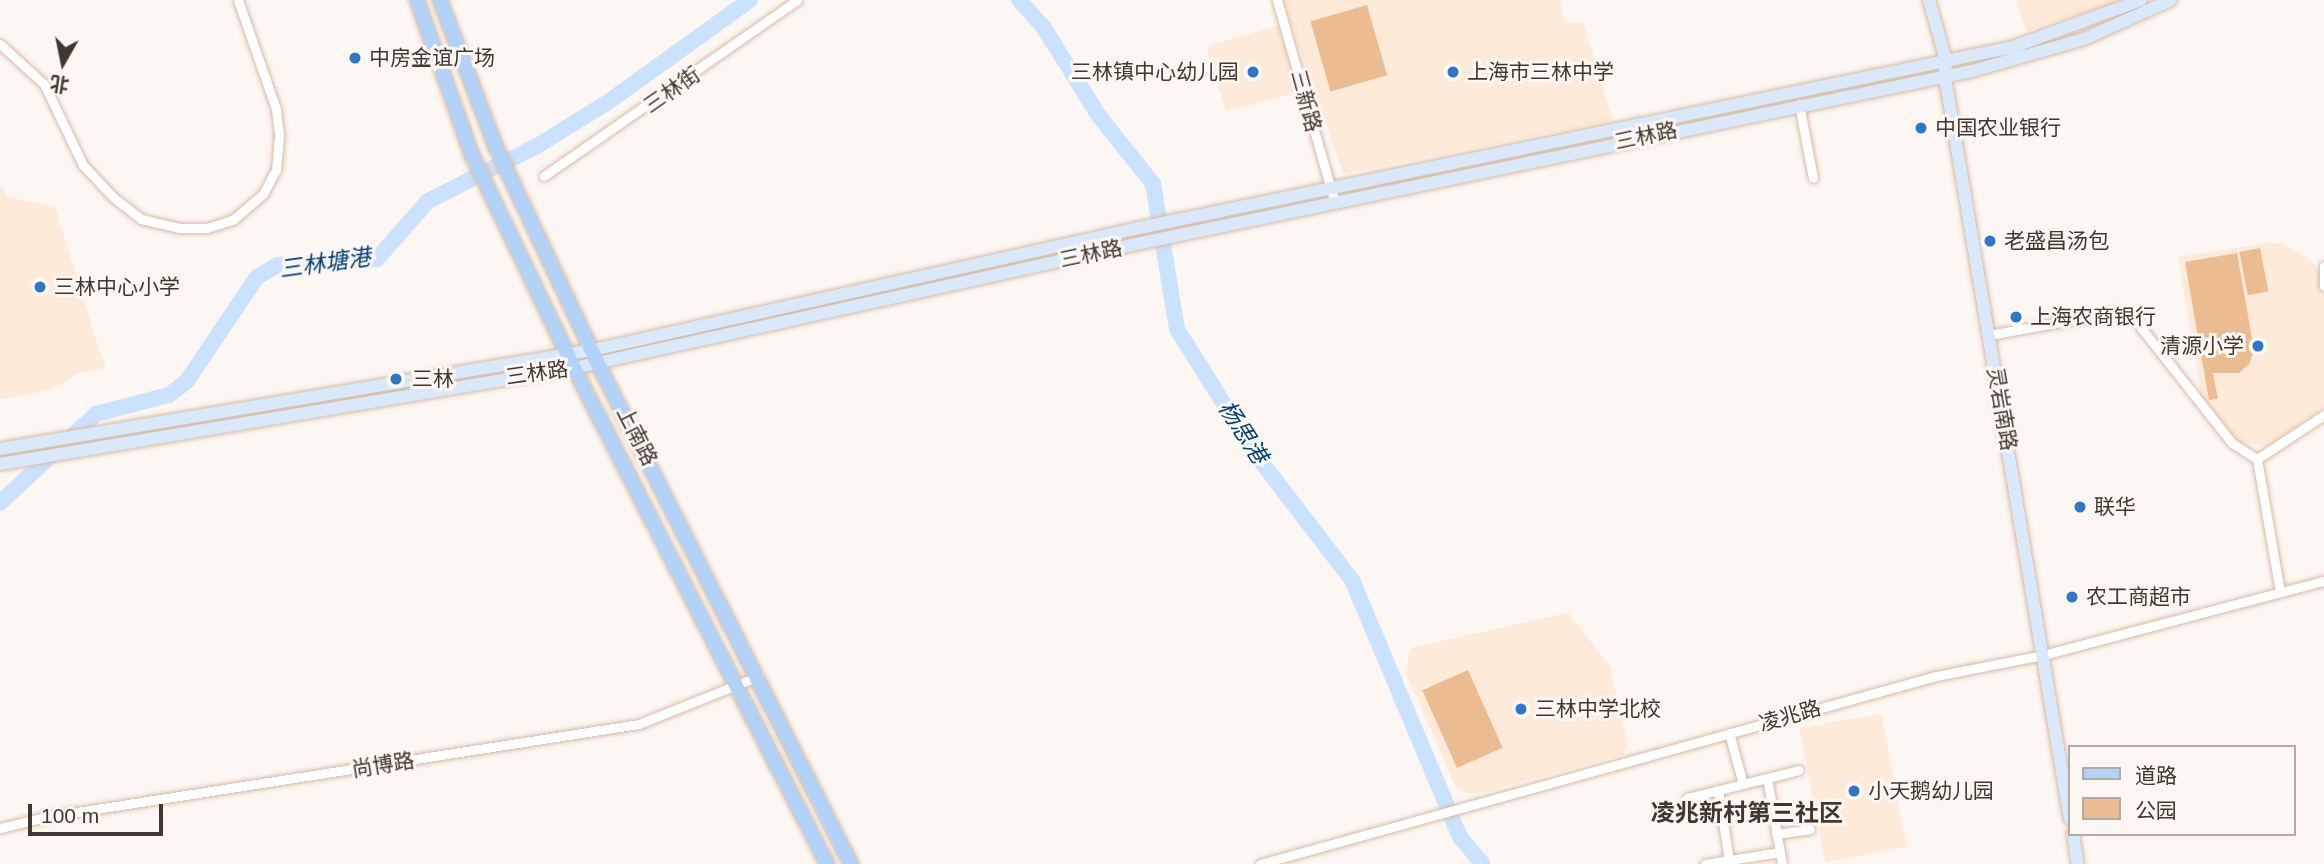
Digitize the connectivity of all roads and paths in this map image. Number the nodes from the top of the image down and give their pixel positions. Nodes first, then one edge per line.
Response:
1 (238, 0) edge
2 (417, 0) edge
3 (440, 0) edge
4 (797, 0) edge
5 (1277, 0) edge
6 (1929, 0) edge
7 (2141, 0) edge
8 (2171, 0) edge
9 (0, 44) edge
10 (1946, 61) junction
11 (1945, 77) junction
12 (1799, 104) junction
13 (544, 176) dead end
14 (1813, 178) dead end
15 (1332, 197) junction
16 (2324, 266) edge
17 (2324, 286) edge
18 (1989, 335) junction
19 (595, 356) junction
20 (572, 361) junction
21 (2324, 415) edge
22 (0, 449) edge
23 (2257, 459) junction
24 (6, 463) edge
25 (2324, 582) edge
26 (2280, 592) junction
27 (2043, 655) junction
28 (759, 676) junction
29 (739, 684) junction
30 (1729, 733) junction
31 (1799, 771) dead end
32 (1767, 778) junction
33 (1743, 784) junction
34 (1718, 790) junction
35 (1687, 798) dead end
36 (2068, 807) edge
37 (0, 828) edge
38 (1810, 829) dead end
39 (1776, 834) junction
40 (2073, 836) edge
41 (1780, 852) junction
42 (1729, 860) junction
43 (827, 864) edge
44 (851, 864) edge
45 (1260, 864) edge
46 (1705, 864) edge
47 (1782, 864) edge
48 (2078, 864) edge

1 - 9 street
2 - 20 main road, 上南路
3 - 19 main road, 上南路
4 - 13 street, 三林街
5 - 15 street, 三新路
6 - 10 main road, 灵岩南路
7 - 10 main road, 三林路
8 - 11 main road, 三林路
10 - 11 main road, 灵岩南路
10 - 15 main road, 三林路
11 - 12 main road, 三林路
11 - 18 main road, 灵岩南路
12 - 14 street
12 - 15 main road, 三林路
15 - 19 main road, 三林路
15 - 19 main road, 三林路
16 - 17 street
18 - 23 street
18 - 27 main road, 灵岩南路
19 - 20 main road, 三林路
19 - 28 main road, 上南路
20 - 22 main road, 三林路
20 - 24 main road, 三林路
20 - 29 main road, 上南路
21 - 23 street
23 - 26 street
25 - 26 street, 凌兆路
26 - 27 street, 凌兆路
27 - 30 street, 凌兆路
27 - 36 main road, 灵岩南路
28 - 29 street, 尚博路
28 - 44 main road, 上南路
29 - 37 street, 尚博路
29 - 43 main road, 上南路
30 - 33 street
30 - 45 street, 凌兆路
31 - 32 street
32 - 33 street
32 - 39 street
33 - 34 street
34 - 35 street
34 - 42 street
38 - 39 street
39 - 41 street
40 - 48 main road
41 - 42 street
41 - 47 street
42 - 46 street

